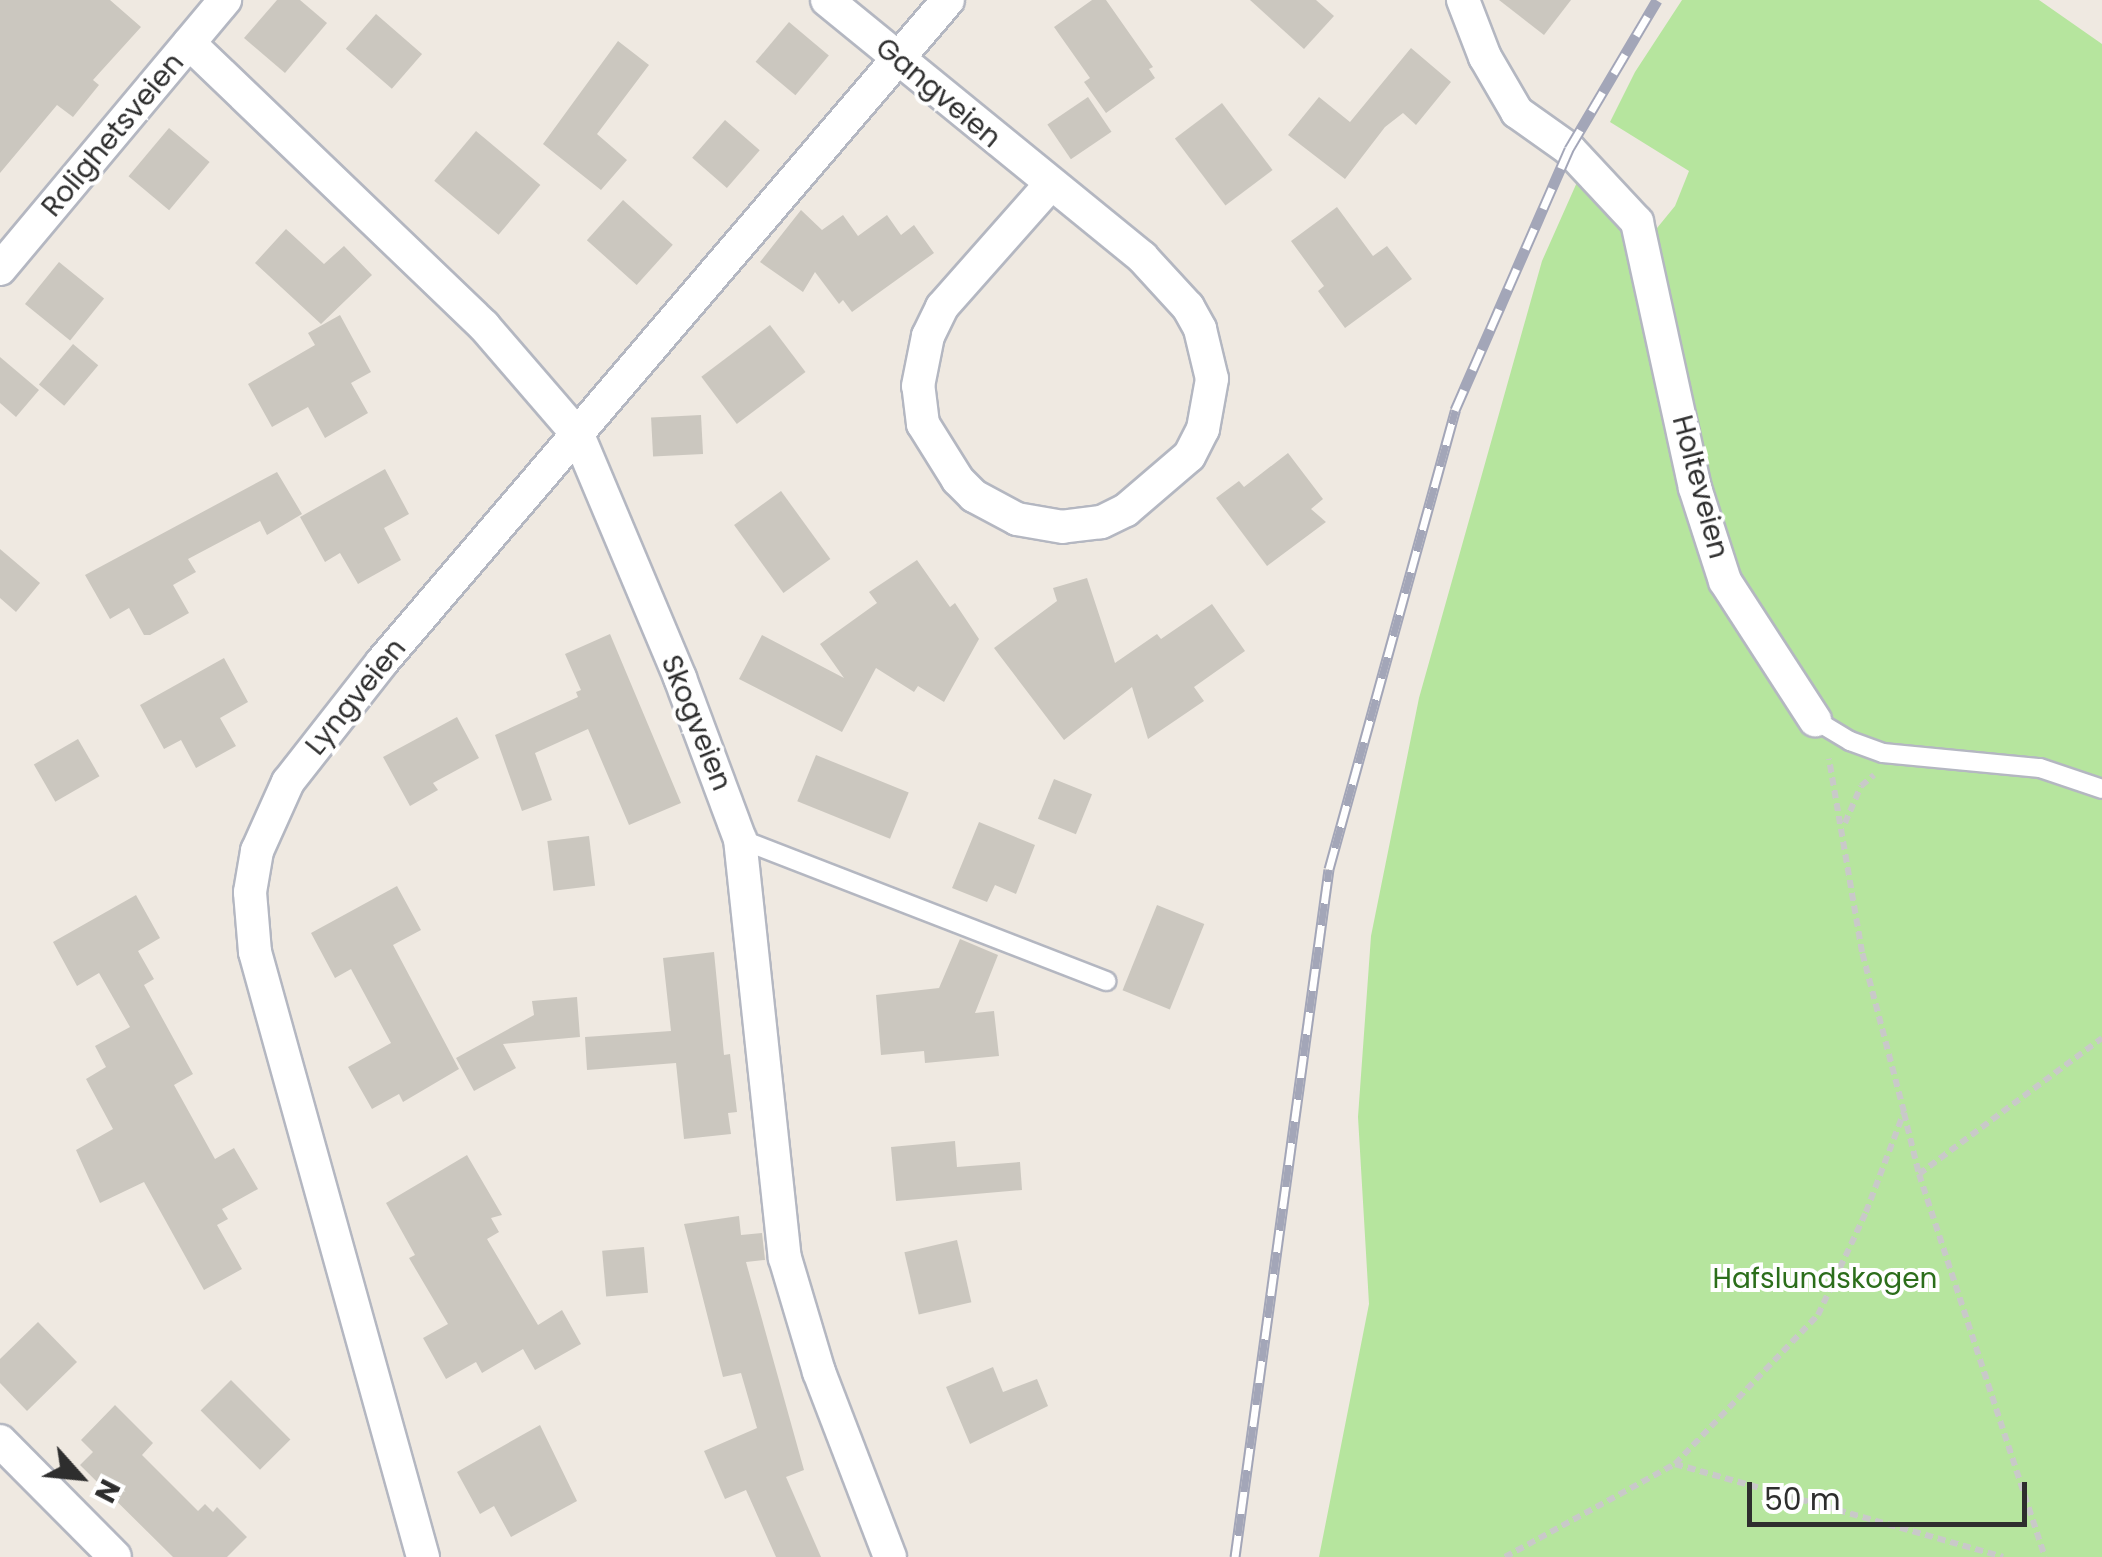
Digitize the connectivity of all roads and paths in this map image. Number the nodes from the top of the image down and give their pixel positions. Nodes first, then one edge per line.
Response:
1 (225, 0) edge
2 (826, 0) edge
3 (948, 0) edge
4 (1463, 0) edge
5 (189, 43) junction
6 (900, 62) junction
7 (1050, 185) junction
8 (0, 270) edge
9 (578, 435) junction
10 (1815, 720) junction
11 (1904, 756) junction
12 (2102, 789) edge
13 (1843, 827) junction
14 (740, 839) junction
15 (1106, 981) dead end
16 (2102, 1038) edge
17 (1904, 1112) junction
18 (1919, 1174) junction
19 (0, 1441) edge
20 (1674, 1464) junction
21 (115, 1557) edge
22 (423, 1557) edge
23 (890, 1557) edge
24 (1505, 1557) edge
25 (2004, 1557) edge
26 (2045, 1557) edge

1 - 5 street, Rolighetsveien
2 - 6 street, Gangveien
3 - 6 street, Lyngveien
4 - 10 street, Holteveien
5 - 8 street, Rolighetsveien
5 - 9 street, Skogveien
6 - 7 street, Gangveien
6 - 9 street, Lyngveien
7 - 7 street, Gangveien
9 - 14 street, Skogveien
9 - 22 street, Lyngveien
10 - 11 lane, Holteveien
10 - 13 path
11 - 12 lane, Holteveien
11 - 13 path
13 - 17 path
14 - 15 lane
14 - 23 street, Skogveien
16 - 18 path
17 - 18 path
17 - 20 path
18 - 26 path
19 - 21 street
20 - 24 path
20 - 25 path

